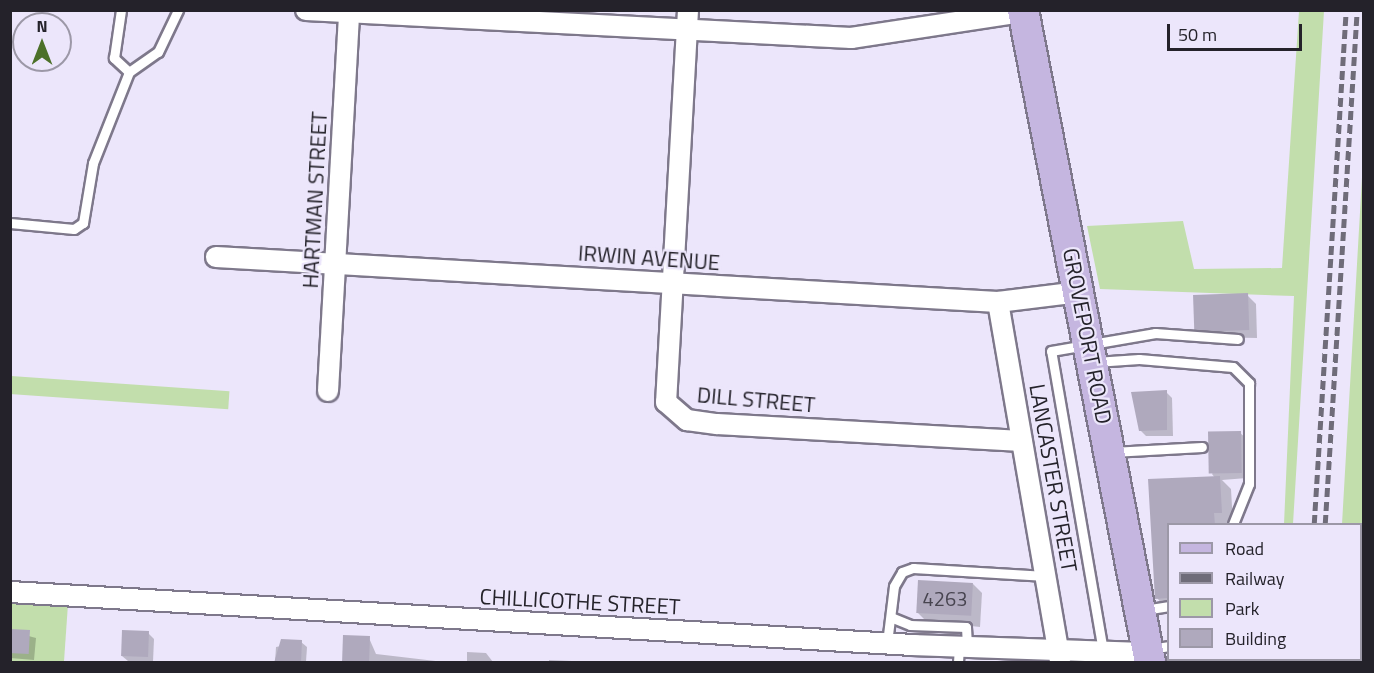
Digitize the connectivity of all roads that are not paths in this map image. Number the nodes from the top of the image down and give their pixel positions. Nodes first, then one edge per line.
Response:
1 (121, 10) edge
2 (178, 10) edge
3 (306, 10) edge
4 (688, 10) edge
5 (1023, 11) edge
6 (349, 12) edge
7 (687, 32) junction
8 (129, 72) junction
9 (10, 223) edge
10 (216, 257) dead end
11 (335, 263) junction
12 (673, 283) junction
13 (1079, 292) junction
14 (998, 302) junction
15 (1238, 339) dead end
16 (1090, 352) junction
17 (328, 392) dead end
18 (1022, 441) junction
19 (1202, 447) dead end
20 (1109, 453) junction
21 (1234, 523) edge
22 (1046, 576) junction
23 (10, 592) edge
24 (1154, 608) edge
25 (893, 618) junction
26 (887, 643) junction
27 (1103, 651) junction
28 (961, 652) edge
29 (1153, 653) edge
30 (1060, 656) edge

1 - 8 lane
2 - 8 lane
3 - 6 street
4 - 7 street, DILL STREET
5 - 7 street
5 - 13 main road, GROVEPORT ROAD
6 - 7 street
6 - 11 street, HARTMAN STREET
7 - 12 street, DILL STREET
8 - 9 lane
10 - 11 street, IRWIN AVENUE
11 - 12 street, IRWIN AVENUE
11 - 17 street, HARTMAN STREET
12 - 14 street, IRWIN AVENUE
12 - 18 street, DILL STREET
13 - 14 street, IRWIN AVENUE
13 - 16 main road, GROVEPORT ROAD
14 - 18 street, LANCASTER STREET
15 - 16 lane
16 - 20 main road, GROVEPORT ROAD
16 - 21 lane
16 - 27 lane
18 - 22 street, LANCASTER STREET
19 - 20 lane
20 - 24 main road, GROVEPORT ROAD
22 - 25 lane
22 - 30 street, LANCASTER STREET
23 - 26 street, CHILLICOTHE STREET
24 - 29 main road, GROVEPORT ROAD
25 - 26 lane
25 - 28 lane
26 - 28 street, CHILLICOTHE STREET
27 - 29 street, CHILLICOTHE STREET
27 - 30 street, CHILLICOTHE STREET
28 - 30 street, CHILLICOTHE STREET

